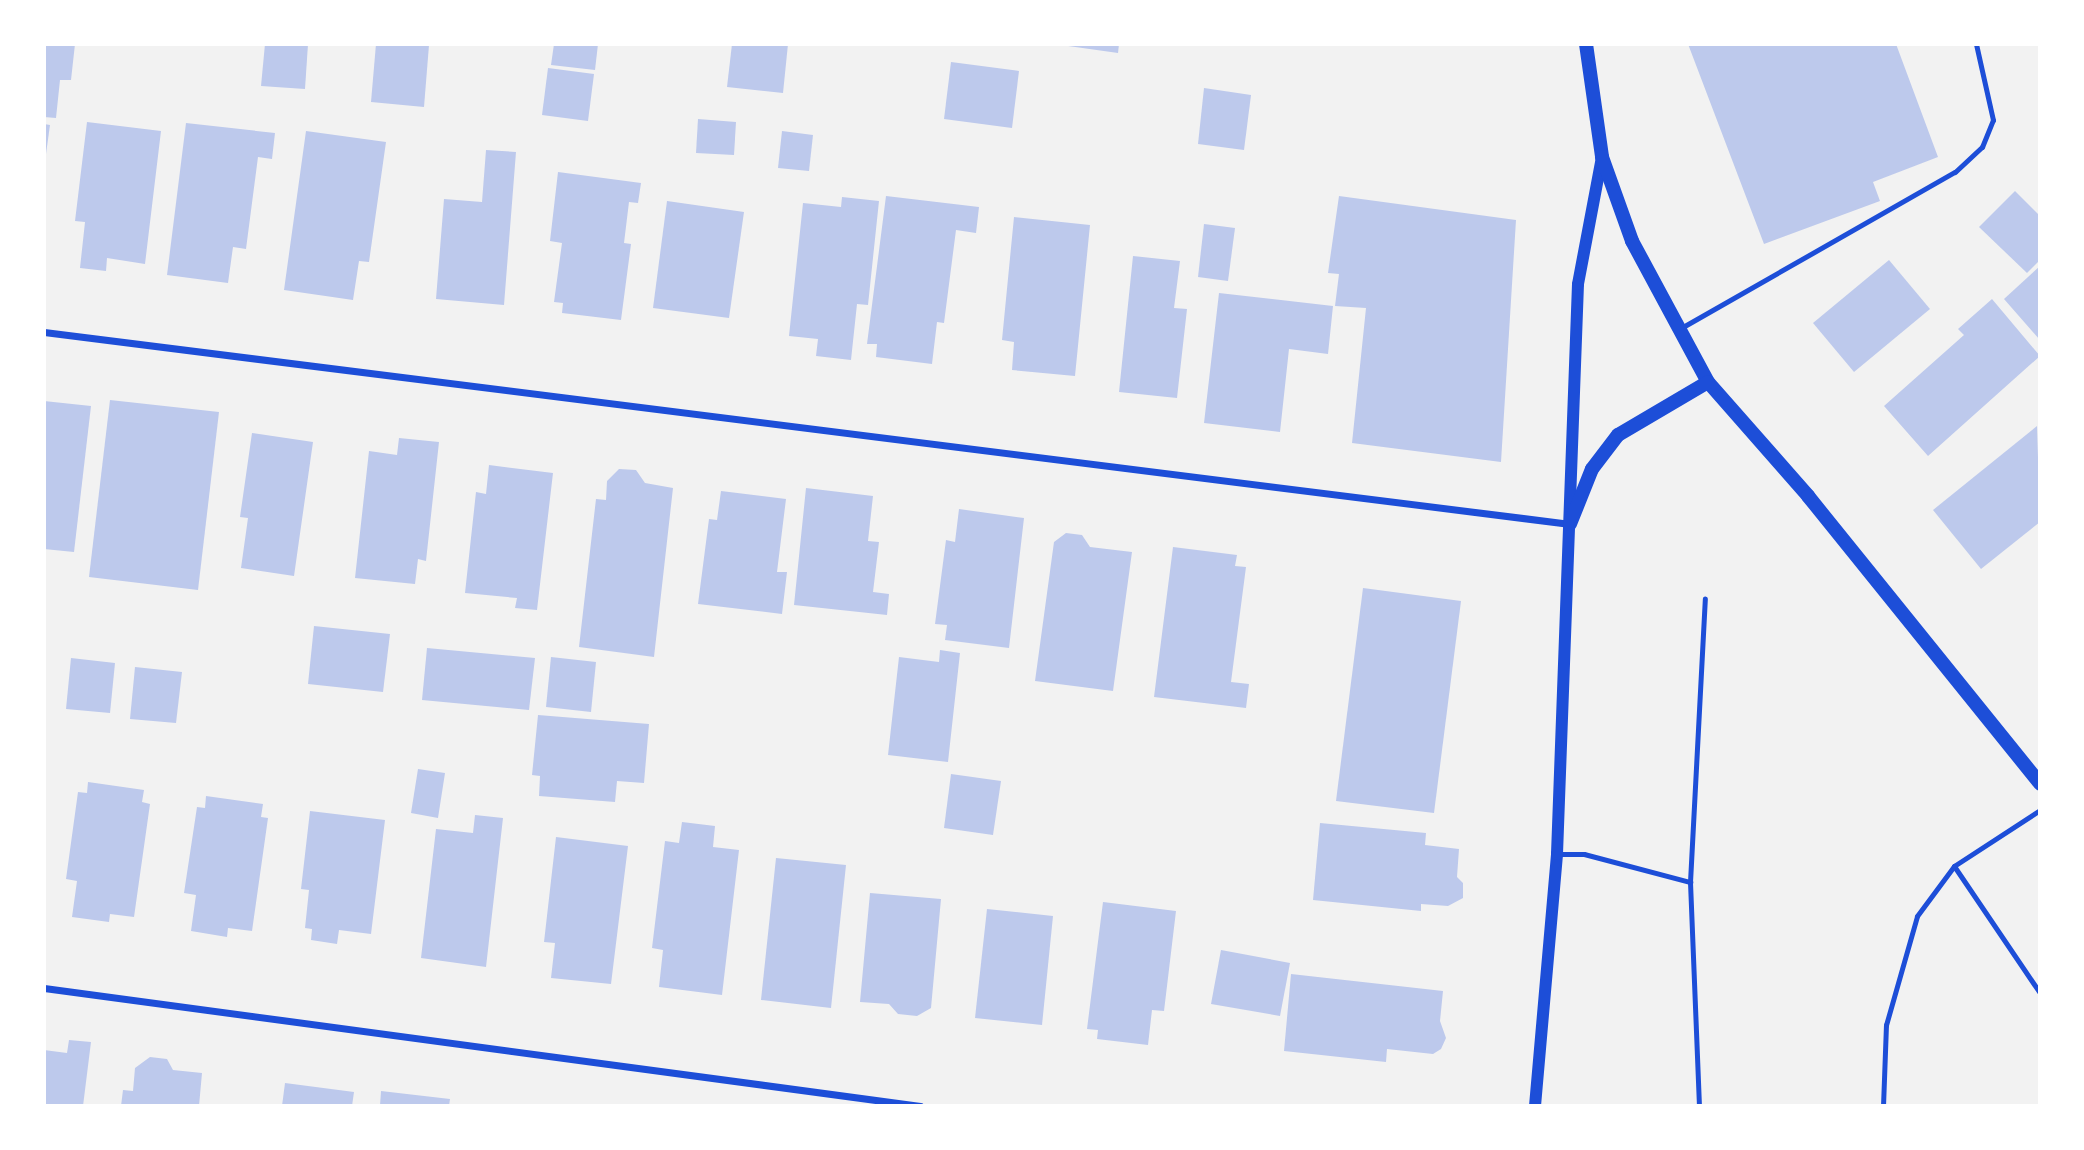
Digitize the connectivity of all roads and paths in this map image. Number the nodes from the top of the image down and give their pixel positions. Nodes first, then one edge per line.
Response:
1 (1586, 44) edge
2 (1976, 44) edge
3 (1602, 157) junction
4 (1677, 330) junction
5 (44, 332) edge
6 (1709, 382) junction
7 (1570, 524) junction
8 (1705, 598) dead end
9 (2040, 785) edge
10 (2040, 810) edge
11 (1558, 854) junction
12 (1954, 866) junction
13 (1690, 882) junction
14 (44, 988) edge
15 (2040, 993) edge
16 (920, 1106) edge
17 (1535, 1106) edge
18 (1699, 1106) edge
19 (1883, 1106) edge

1 - 3 main road
2 - 4 lane
3 - 4 main road
3 - 7 street
4 - 6 main road
5 - 7 street
6 - 7 main road
6 - 9 main road
7 - 11 street
8 - 13 lane
10 - 12 lane
11 - 13 lane
11 - 17 street
12 - 15 lane
12 - 19 lane
13 - 18 lane
14 - 16 street

